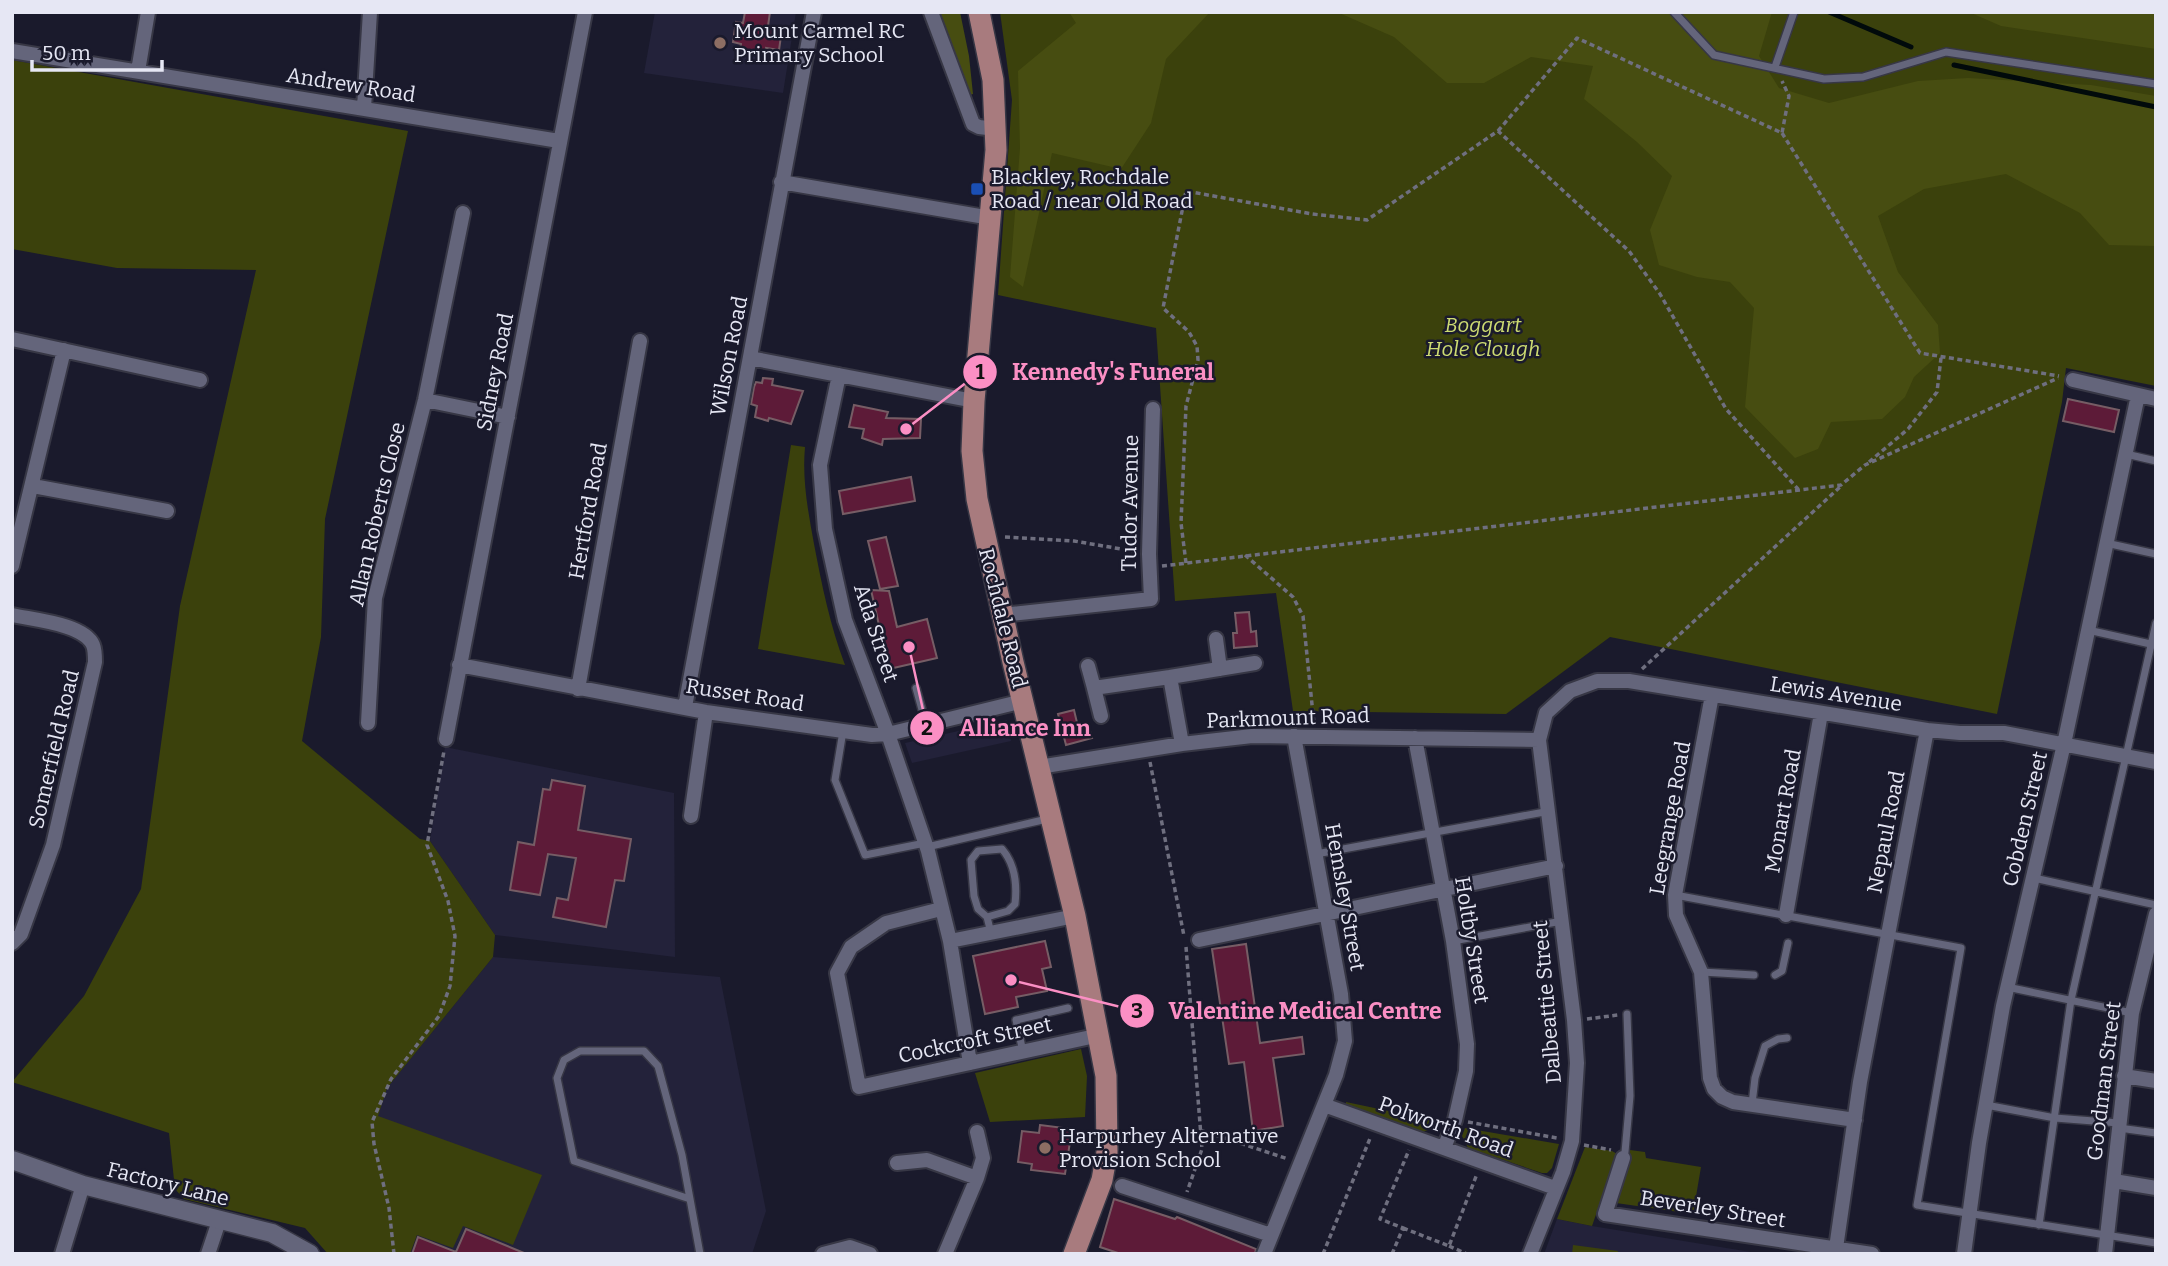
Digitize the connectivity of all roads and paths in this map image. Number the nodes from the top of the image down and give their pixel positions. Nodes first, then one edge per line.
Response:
1 (148, 12) edge
2 (370, 12) edge
3 (585, 12) edge
4 (814, 12) edge
5 (931, 12) edge
6 (979, 12) edge
7 (1674, 12) edge
8 (1794, 12) edge
9 (12, 51) edge
10 (1775, 66) junction
11 (138, 71) junction
12 (2156, 84) edge
13 (364, 108) junction
14 (996, 130) junction
15 (1498, 131) junction
16 (1782, 133) junction
17 (559, 141) junction
18 (781, 182) junction
19 (463, 213) dead end
20 (991, 218) junction
21 (12, 339) edge
22 (640, 341) dead end
23 (64, 350) junction
24 (1941, 357) junction
25 (750, 358) junction
26 (839, 375) junction
27 (200, 380) dead end
28 (2073, 380) dead end
29 (2138, 395) junction
30 (2156, 399) edge
31 (425, 400) junction
32 (974, 401) junction
33 (1153, 409) dead end
34 (508, 417) junction
35 (2125, 454) junction
36 (2156, 461) edge
37 (1865, 465) junction
38 (1841, 485) junction
39 (33, 486) junction
40 (1797, 489) junction
41 (167, 511) dead end
42 (984, 536) junction
43 (2106, 543) junction
44 (2156, 554) edge
45 (1245, 555) junction
46 (1149, 560) junction
47 (1186, 562) junction
48 (12, 566) edge
49 (12, 615) edge
50 (1002, 615) junction
51 (2156, 623) edge
52 (2088, 630) junction
53 (1216, 639) dead end
54 (2153, 644) edge
55 (1255, 663) dead end
56 (459, 665) junction
57 (1088, 666) dead end
58 (1220, 669) junction
59 (1170, 677) junction
60 (1629, 681) junction
61 (916, 688) dead end
62 (1094, 688) junction
63 (578, 689) junction
64 (1712, 695) junction
65 (1023, 701) junction
66 (685, 707) junction
67 (706, 712) junction
68 (1821, 713) junction
69 (1101, 716) dead end
70 (368, 723) dead end
71 (926, 724) junction
72 (1927, 730) junction
73 (843, 731) junction
74 (888, 734) junction
75 (1294, 736) junction
76 (1315, 736) junction
77 (1415, 737) junction
78 (446, 739) joint
79 (1539, 740) junction
80 (1182, 744) junction
81 (2064, 744) junction
82 (1148, 750) junction
83 (2126, 756) junction
84 (2156, 762) edge
85 (1039, 767) junction
86 (1549, 811) junction
87 (691, 816) dead end
88 (1051, 818) junction
89 (1433, 832) junction
90 (926, 845) junction
91 (1316, 854) junction
92 (1556, 866) junction
93 (2033, 878) junction
94 (1443, 888) junction
95 (2095, 892) junction
96 (1675, 895) junction
97 (2156, 905) edge
98 (941, 909) junction
99 (1326, 912) junction
100 (2156, 914) edge
101 (1786, 915) junction
102 (1075, 916) junction
103 (987, 917) junction
104 (1562, 921) junction
105 (991, 934) junction
106 (1888, 939) junction
107 (1199, 940) dead end
108 (950, 941) junction
109 (1453, 941) junction
110 (12, 943) edge
111 (1788, 943) dead end
112 (1701, 972) junction
113 (1754, 975) dead end
114 (1775, 975) dead end
115 (2007, 987) junction
116 (2071, 1000) junction
117 (1068, 1008) dead end
118 (2132, 1013) junction
119 (1627, 1014) joint
120 (1574, 1020) junction
121 (1100, 1035) junction
122 (1787, 1038) dead end
123 (1023, 1052) junction
124 (970, 1063) junction
125 (2124, 1076) junction
126 (2156, 1081) edge
127 (1752, 1104) junction
128 (1324, 1105) junction
129 (1986, 1105) junction
130 (2055, 1118) junction
131 (1455, 1119) junction
132 (1855, 1120) junction
133 (1377, 1124) junction
134 (2119, 1125) junction
135 (1200, 1130) junction
136 (977, 1132) dead end
137 (2156, 1133) edge
138 (1414, 1138) junction
139 (1572, 1141) junction
140 (1444, 1147) junction
141 (1624, 1155) junction
142 (12, 1160) edge
143 (1482, 1162) junction
144 (897, 1163) dead end
145 (1300, 1163) junction
146 (977, 1178) junction
147 (2114, 1181) junction
148 (83, 1185) junction
149 (1122, 1186) dead end
150 (1555, 1188) junction
151 (2156, 1188) edge
152 (690, 1199) junction
153 (1183, 1205) junction
154 (1969, 1214) junction
155 (219, 1221) junction
156 (2039, 1225) junction
157 (1403, 1228) junction
158 (1271, 1235) junction
159 (2108, 1236) junction
160 (2156, 1244) edge
161 (1449, 1246) junction
162 (1789, 1248) edge
163 (1836, 1248) junction
164 (62, 1254) edge
165 (208, 1254) edge
166 (310, 1254) edge
167 (394, 1254) edge
168 (700, 1254) edge
169 (822, 1254) edge
170 (870, 1254) edge
171 (945, 1254) edge
172 (1074, 1254) edge
173 (1264, 1254) edge
174 (1323, 1254) edge
175 (1392, 1254) edge
176 (1468, 1254) edge
177 (1530, 1254) edge
178 (1872, 1254) edge
179 (1964, 1254) edge
180 (2105, 1254) edge

1 - 11 street
2 - 13 street
3 - 17 street, Sidney Road
4 - 18 street, Wilson Road
5 - 14 street
6 - 14 main road, Rochdale Road
7 - 10 lane
8 - 10 lane
9 - 11 street, Andrew Road
10 - 12 lane
10 - 16 path
11 - 13 street, Andrew Road
13 - 17 street, Andrew Road
14 - 20 main road, Rochdale Road
15 - 16 path
15 - 40 path
15 - 47 path
16 - 24 path
17 - 34 street, Sidney Road
18 - 20 street
18 - 25 street, Wilson Road
19 - 31 street, Allan Roberts Close
20 - 32 main road, Rochdale Road
21 - 23 street
22 - 63 street, Hertford Road
23 - 27 street
23 - 39 street
24 - 37 path
24 - 37 path
25 - 26 street
25 - 66 street, Wilson Road
26 - 32 street
26 - 74 street, Ada Street
28 - 29 street
29 - 30 street
29 - 35 street, Cobden Street
31 - 34 street, Allan Roberts Close
31 - 70 street, Allan Roberts Close
32 - 42 main road, Rochdale Road
33 - 46 street, Tudor Avenue
34 - 56 street, Sidney Road
35 - 36 lane
35 - 43 street, Cobden Street
37 - 38 path
38 - 40 path
38 - 60 path
39 - 41 street
39 - 48 street
40 - 45 path
42 - 46 path
42 - 50 main road, Rochdale Road
43 - 44 lane
43 - 52 street, Cobden Street
45 - 47 path
45 - 76 path
46 - 47 path
46 - 50 street, Tudor Avenue
49 - 110 street, Somerfield Road
50 - 65 main road, Rochdale Road
51 - 54 lane
52 - 54 lane
52 - 81 street, Cobden Street
53 - 58 street
54 - 83 lane
55 - 58 street
56 - 63 street, Russet Road
56 - 78 street, Sidney Road
57 - 62 street
58 - 59 street
59 - 62 street
59 - 80 street
60 - 64 street, Lewis Avenue
60 - 79 street, Lewis Avenue
61 - 71 lane
62 - 69 street
63 - 66 street, Russet Road
64 - 68 street, Lewis Avenue
64 - 96 street, Leegrange Road
65 - 71 street, Russet Road
65 - 85 main road, Rochdale Road
66 - 67 street, Russet Road
67 - 73 street, Russet Road
67 - 87 street
68 - 72 street, Lewis Avenue
68 - 101 street, Monart Road
71 - 74 street, Russet Road
72 - 81 street, Lewis Avenue
72 - 106 street, Nepaul Road
73 - 74 street, Russet Road
73 - 90 lane
74 - 90 street, Ada Street
75 - 76 street, Parkmount Road
75 - 80 street, Parkmount Road
75 - 91 street, Hemsley Street
76 - 77 street, Parkmount Road
77 - 79 street, Parkmount Road
77 - 89 street, Holtby Street
78 - 167 path
79 - 86 street, Dalbeattie Street
80 - 82 street, Parkmount Road
81 - 83 street, Lewis Avenue
81 - 93 street, Cobden Street
82 - 85 street, Parkmount Road
82 - 135 path
83 - 84 street, Lewis Avenue
83 - 95 lane
85 - 88 main road, Rochdale Road
86 - 89 lane
86 - 92 street, Dalbeattie Street
88 - 90 lane
88 - 102 main road, Rochdale Road
89 - 91 lane
89 - 94 street, Holtby Street
90 - 98 street, Ada Street
91 - 99 street, Hemsley Street
92 - 94 street
92 - 104 street, Dalbeattie Street
93 - 95 lane
93 - 115 street, Cobden Street
94 - 99 street
94 - 109 street, Holtby Street
95 - 97 lane
95 - 116 lane
96 - 101 lane
96 - 112 street, Leegrange Road
98 - 108 street, Ada Street
98 - 124 street, Cockcroft Street
99 - 107 street
99 - 128 street, Hemsley Street
100 - 118 street, Goodman Street
101 - 106 lane
102 - 105 street
102 - 121 main road, Rochdale Road
103 - 103 lane
103 - 105 lane
104 - 109 lane
104 - 120 street, Dalbeattie Street
105 - 108 street
106 - 132 street, Nepaul Road
106 - 154 lane
108 - 124 street, Ada Street
109 - 131 street, Holtby Street
111 - 114 lane
112 - 113 lane
112 - 127 street, Leegrange Road
115 - 116 lane
115 - 129 street, Cobden Street
116 - 118 lane
116 - 130 lane
117 - 123 lane
118 - 125 street, Goodman Street
119 - 120 path
119 - 141 lane
120 - 139 street, Dalbeattie Street
121 - 123 street, Cockcroft Street
121 - 172 main road, Rochdale Road
122 - 127 lane
123 - 124 street, Cockcroft Street
125 - 126 street
125 - 134 street, Goodman Street
127 - 132 street, Leegrange Road
128 - 133 street, Polworth Road
128 - 145 street, Hemsley Street
129 - 130 lane
129 - 154 street, Cobden Street
130 - 134 lane
130 - 156 lane
131 - 139 path
131 - 140 street, Holtby Street
132 - 163 street, Nepaul Road
133 - 138 street, Polworth Road
133 - 174 path
134 - 137 lane
134 - 147 street, Goodman Street
135 - 145 path
135 - 153 path
136 - 146 street
138 - 140 street, Polworth Road
138 - 157 path
139 - 141 path
139 - 150 street, Dalbeattie Street
140 - 143 street, Polworth Road
141 - 162 street, Beverley Street
142 - 148 street, Factory Lane
143 - 150 street, Polworth Road
143 - 161 path
144 - 146 street
145 - 158 street, Hemsley Street
146 - 171 street
147 - 151 street
147 - 159 street, Goodman Street
148 - 155 street, Factory Lane
148 - 164 street
149 - 153 street
150 - 177 street, Dalbeattie Street
152 - 152 lane
152 - 168 lane
153 - 158 street
154 - 156 lane
154 - 179 street, Cobden Street
155 - 165 street
155 - 166 street, Factory Lane
156 - 159 lane
157 - 161 path
157 - 175 path
158 - 173 street, Hemsley Street
159 - 160 lane
159 - 180 street, Goodman Street
161 - 176 path
162 - 163 street, Beverley Street
163 - 178 street, Beverley Street
169 - 170 street

